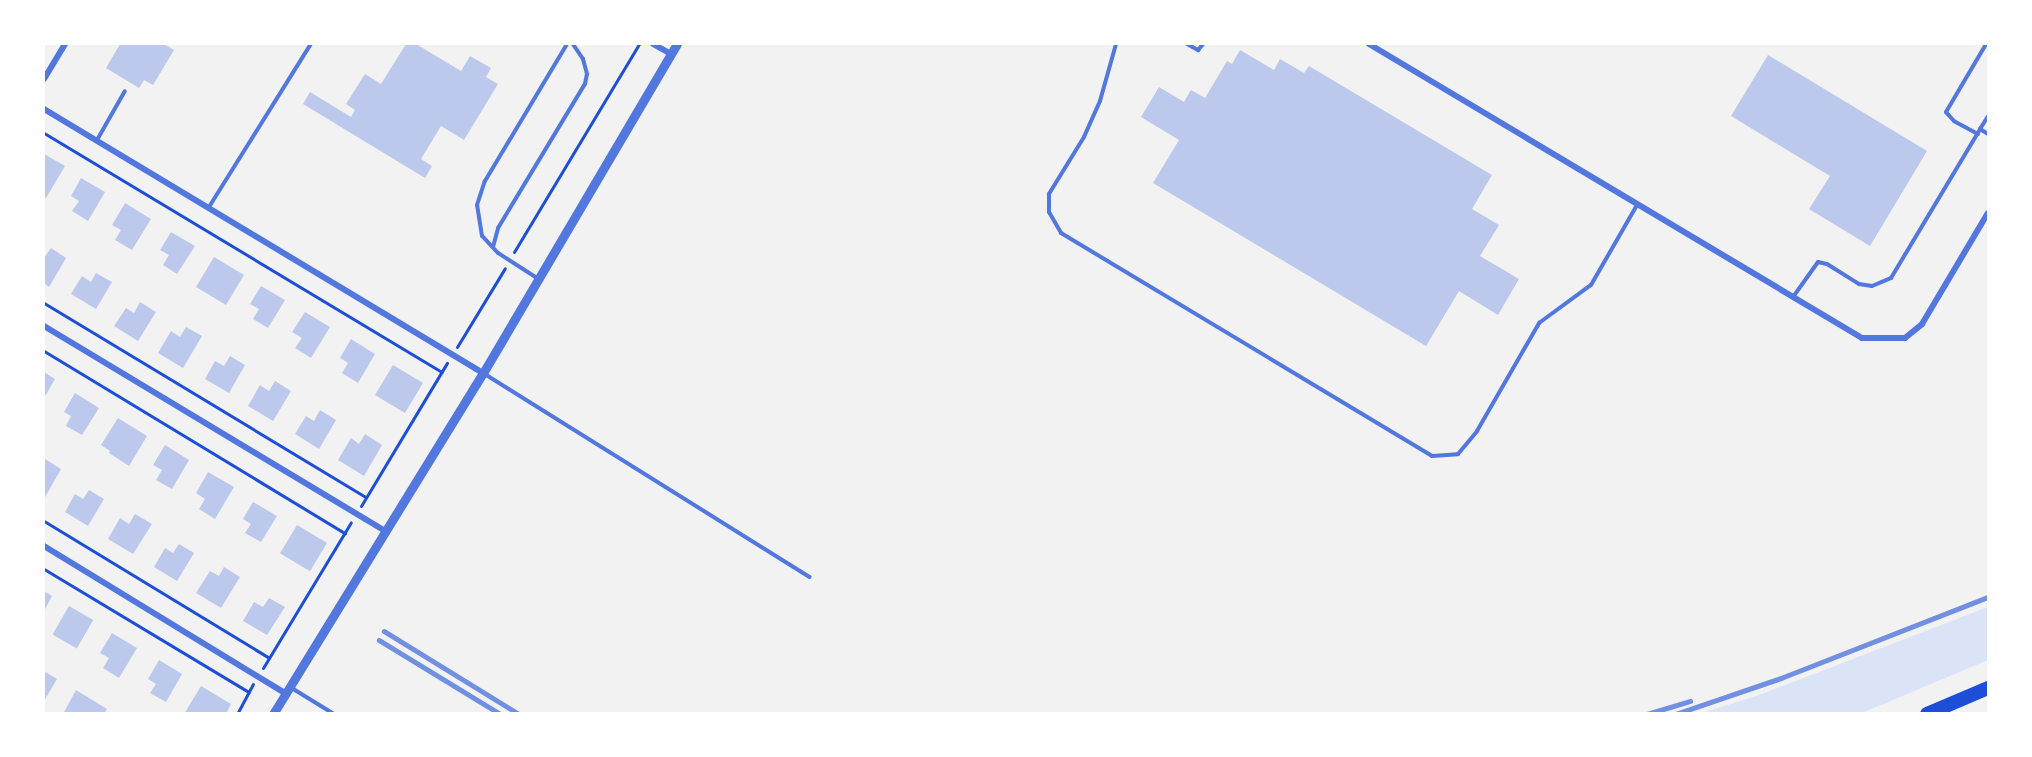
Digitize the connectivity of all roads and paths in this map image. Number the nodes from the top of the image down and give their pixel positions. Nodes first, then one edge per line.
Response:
1 (65, 44) edge
2 (311, 44) edge
3 (567, 44) edge
4 (573, 44) edge
5 (639, 44) edge
6 (653, 44) edge
7 (677, 44) edge
8 (1116, 44) edge
9 (1187, 44) edge
10 (1203, 44) edge
11 (1370, 44) edge
12 (1986, 44) edge
13 (671, 54) junction
14 (44, 79) edge
15 (125, 91) dead end
16 (44, 109) edge
17 (1989, 116) edge
18 (1979, 131) junction
19 (44, 133) edge
20 (1989, 134) edge
21 (97, 140) junction
22 (1637, 205) junction
23 (209, 207) junction
24 (1989, 213) edge
25 (493, 248) junction
26 (509, 260) junction
27 (538, 279) junction
28 (1792, 297) junction
29 (44, 303) edge
30 (44, 326) edge
31 (44, 351) edge
32 (452, 354) junction
33 (442, 372) junction
34 (483, 373) junction
35 (366, 497) junction
36 (356, 514) junction
37 (44, 521) edge
38 (385, 531) junction
39 (345, 533) junction
40 (44, 546) edge
41 (44, 569) edge
42 (808, 577) dead end
43 (269, 658) junction
44 (258, 676) junction
45 (1989, 688) edge
46 (288, 689) junction
47 (249, 692) junction
48 (237, 714) edge
49 (273, 714) edge
50 (334, 714) edge
51 (1927, 714) edge

1 - 14 street
2 - 23 lane
3 - 25 lane
4 - 25 lane
5 - 26 path
6 - 13 street
7 - 13 street
8 - 22 lane
9 - 10 lane
11 - 22 street
12 - 18 lane
13 - 27 street
15 - 21 lane
16 - 21 street
17 - 18 lane
18 - 20 lane
18 - 28 lane
19 - 33 path
21 - 23 street
22 - 28 street
23 - 32 street
24 - 28 street
25 - 26 lane
26 - 27 lane
26 - 32 path
27 - 34 street
29 - 35 path
30 - 36 street
31 - 39 path
32 - 33 path
32 - 34 street
33 - 35 path
34 - 38 street
34 - 42 lane
35 - 36 path
36 - 38 street
36 - 39 path
37 - 43 path
38 - 46 street
39 - 43 path
40 - 44 street
41 - 47 path
43 - 44 path
44 - 46 street
44 - 47 path
45 - 51 highway
46 - 49 street
46 - 50 lane
47 - 48 path

